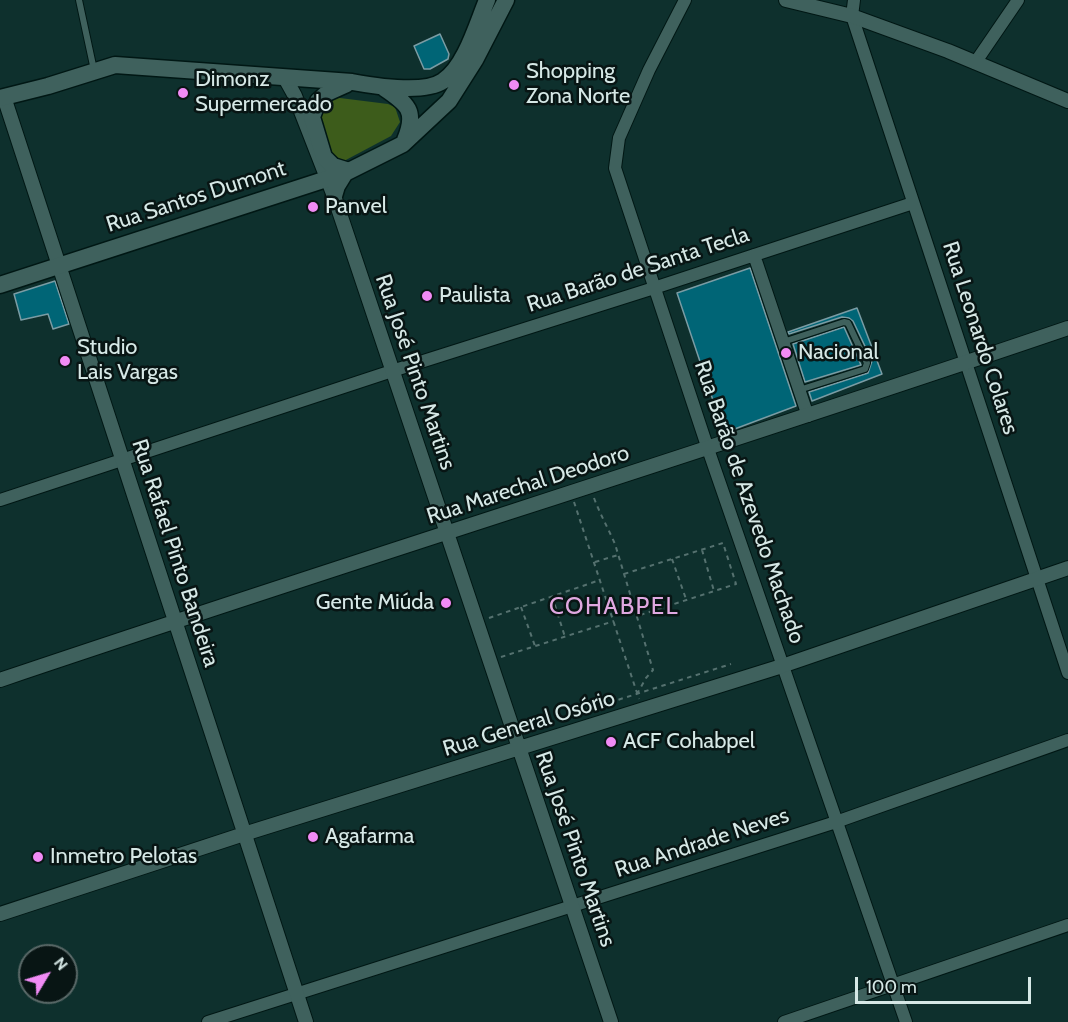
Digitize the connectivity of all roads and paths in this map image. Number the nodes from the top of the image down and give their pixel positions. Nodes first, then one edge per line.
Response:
1 (79, 0) edge
2 (487, 0) edge
3 (506, 0) edge
4 (685, 0) edge
5 (786, 0) edge
6 (854, 0) edge
7 (1018, 0) edge
8 (852, 16) junction
9 (975, 63) junction
10 (95, 72) junction
11 (285, 78) junction
12 (352, 82) junction
13 (384, 88) junction
14 (1, 95) edge
15 (1068, 101) edge
16 (403, 144) junction
17 (347, 172) junction
18 (327, 178) junction
19 (334, 196) junction
20 (913, 203) junction
21 (754, 255) junction
22 (60, 266) junction
23 (0, 285) edge
24 (654, 288) junction
25 (1068, 328) edge
26 (783, 342) junction
27 (966, 363) junction
28 (392, 371) junction
29 (800, 390) junction
30 (808, 416) junction
31 (708, 450) junction
32 (123, 460) junction
33 (594, 498) dead end
34 (0, 500) edge
35 (575, 504) dead end
36 (447, 532) junction
37 (702, 549) junction
38 (618, 555) junction
39 (672, 559) junction
40 (594, 562) junction
41 (1068, 568) edge
42 (624, 574) junction
43 (600, 580) junction
44 (1037, 580) junction
45 (714, 591) junction
46 (552, 596) junction
47 (686, 600) junction
48 (521, 607) junction
49 (637, 616) junction
50 (488, 619) dead end
51 (175, 621) junction
52 (614, 621) junction
53 (565, 637) junction
54 (535, 646) junction
55 (500, 657) dead end
56 (731, 664) dead end
57 (782, 666) junction
58 (1068, 673) edge
59 (0, 680) edge
60 (638, 694) junction
61 (567, 716) dead end
62 (1068, 740) edge
63 (520, 750) junction
64 (836, 822) junction
65 (244, 834) junction
66 (572, 905) junction
67 (0, 914) edge
68 (1068, 925) edge
69 (893, 985) junction
70 (297, 993) junction
71 (208, 1022) edge
72 (306, 1022) edge
73 (611, 1022) edge
74 (784, 1022) edge
75 (906, 1022) edge

1 - 10 lane
2 - 13 main road
3 - 16 main road, Rua Santos Dumont
4 - 24 street, Rua Barão de Azevedo Machado
5 - 8 street
6 - 8 street
7 - 9 street
8 - 9 street
8 - 20 street, Rua Leonardo Colares
9 - 15 street
10 - 11 main road
10 - 14 main road
11 - 12 main road
11 - 18 street, Rua José Pinto Martins
12 - 13 main road
12 - 17 main road
13 - 16 main road
14 - 22 street, Rua Rafael Pinto Bandeira
16 - 17 main road, Rua Santos Dumont
17 - 18 main road, Rua Santos Dumont
17 - 19 main road
18 - 19 street, Rua José Pinto Martins
18 - 22 main road, Rua Santos Dumont
19 - 28 street, Rua José Pinto Martins
20 - 21 street, Rua Barão de Santa Tecla
20 - 27 street, Rua Leonardo Colares
21 - 24 street, Rua Barão de Santa Tecla
21 - 26 street
22 - 23 main road, Rua Santos Dumont
22 - 32 street, Rua Rafael Pinto Bandeira
24 - 28 street, Rua Barão de Santa Tecla
24 - 31 street, Rua Barão de Azevedo Machado
25 - 27 street, Rua Marechal Deodoro
26 - 29 street
26 - 29 lane
27 - 30 street, Rua Marechal Deodoro
27 - 44 street, Rua Leonardo Colares
28 - 32 street, Rua Barão de Santa Tecla
28 - 36 street, Rua José Pinto Martins
29 - 30 street
30 - 31 street, Rua Marechal Deodoro
31 - 36 street, Rua Marechal Deodoro
31 - 57 street, Rua Barão de Azevedo Machado
32 - 34 street, Rua Barão de Santa Tecla
32 - 51 street, Rua Rafael Pinto Bandeira
33 - 38 path
35 - 40 path
36 - 51 street, Rua Marechal Deodoro
36 - 63 street, Rua José Pinto Martins
37 - 39 path
37 - 45 path
37 - 45 path
38 - 40 path
38 - 42 path
39 - 42 path
39 - 47 path
40 - 43 path
41 - 44 street, Rua General Osório
42 - 49 path
43 - 46 path
43 - 52 path
44 - 57 street, Rua General Osório
44 - 58 street, Rua Leonardo Colares
45 - 47 path
46 - 48 path
46 - 53 path
47 - 49 path
48 - 50 path
48 - 54 path
49 - 60 path
51 - 59 street, Rua Marechal Deodoro
51 - 65 street, Rua Rafael Pinto Bandeira
52 - 53 path
52 - 60 path
53 - 54 path
54 - 55 path
56 - 60 path
57 - 63 street, Rua General Osório
57 - 64 street, Rua Barão de Azevedo Machado
60 - 61 path
62 - 64 street, Rua Andrade Neves
63 - 65 street, Rua General Osório
63 - 66 street, Rua José Pinto Martins
64 - 66 street, Rua Andrade Neves
64 - 69 street, Rua Barão de Azevedo Machado
65 - 67 street, Rua General Osório
65 - 70 street, Rua Rafael Pinto Bandeira
66 - 70 street, Rua Andrade Neves
66 - 73 street, Rua José Pinto Martins
68 - 69 street
69 - 74 street
69 - 75 street, Rua Barão de Azevedo Machado
70 - 71 street, Rua Andrade Neves
70 - 72 street, Rua Rafael Pinto Bandeira

